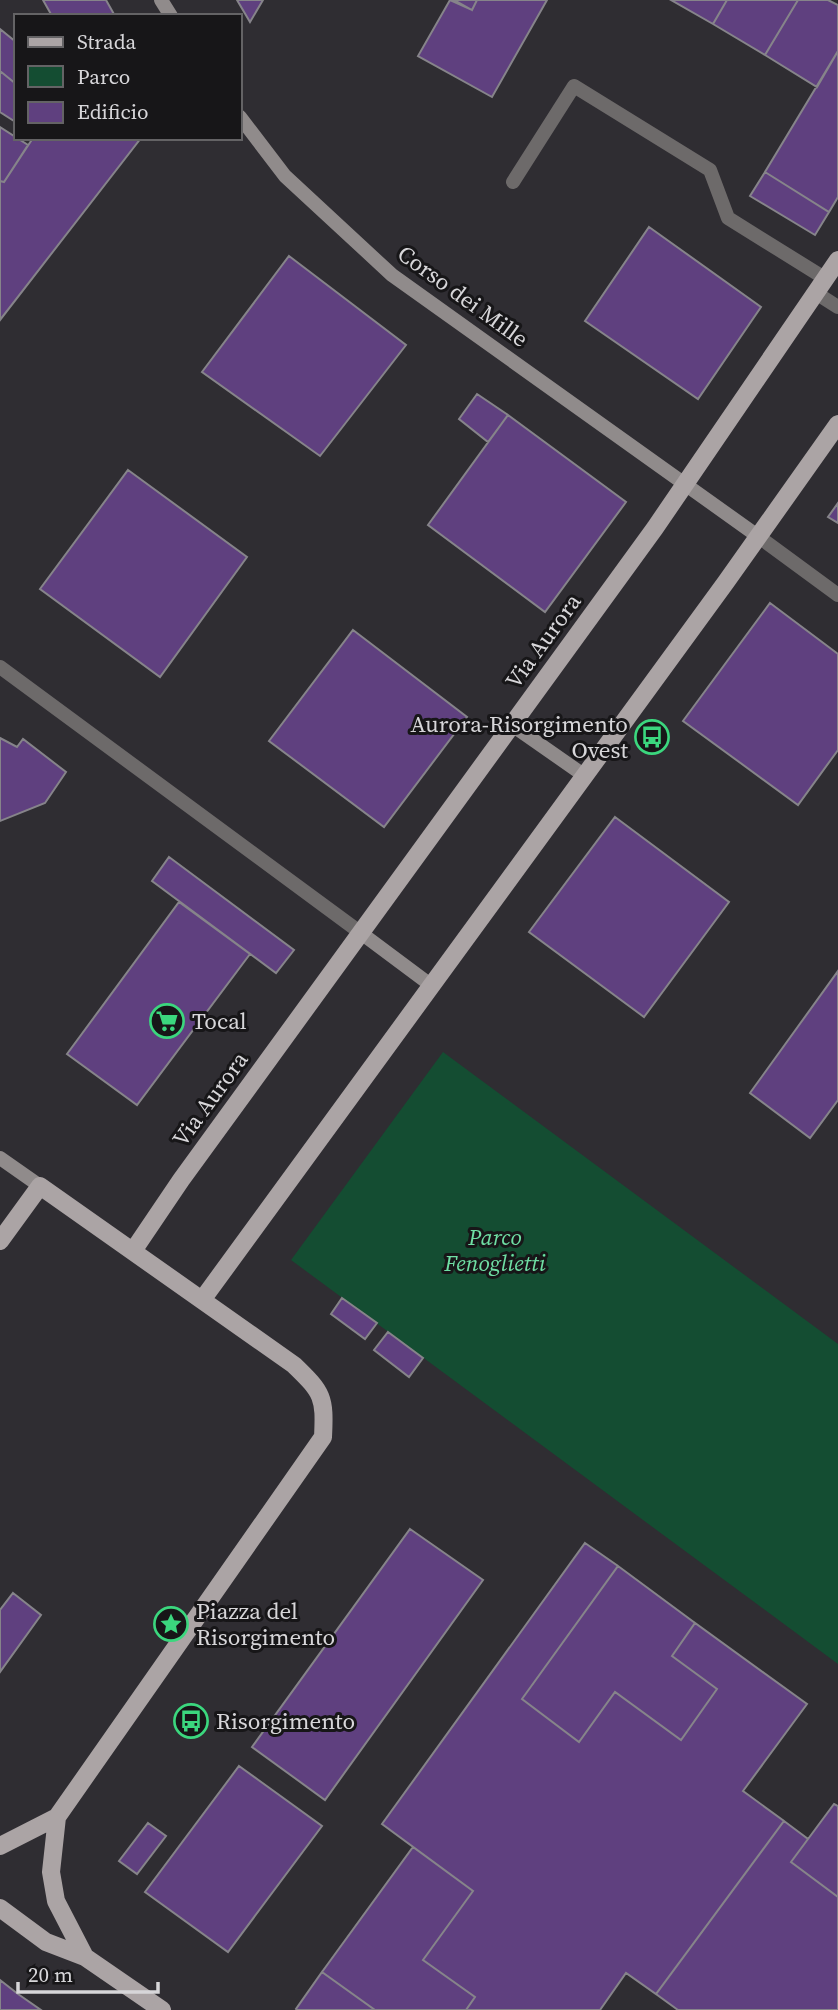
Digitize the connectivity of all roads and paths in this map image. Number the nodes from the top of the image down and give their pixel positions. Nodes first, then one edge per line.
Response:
1 (242, 120) edge
2 (513, 182) dead end
3 (838, 260) edge
4 (821, 286) junction
5 (838, 307) edge
6 (838, 425) edge
7 (686, 484) junction
8 (759, 537) junction
9 (838, 595) edge
10 (0, 667) edge
11 (512, 725) junction
12 (585, 776) junction
13 (361, 933) junction
14 (432, 986) junction
15 (0, 1158) edge
16 (40, 1186) junction
17 (0, 1241) edge
18 (133, 1251) junction
19 (202, 1300) junction
20 (57, 1817) junction
21 (0, 1846) edge
22 (0, 1908) edge
23 (85, 1956) junction
24 (162, 2010) edge

1 - 7 main road, Corso dei Mille
2 - 4 street
3 - 4 main road, Via Aurora
4 - 5 street
4 - 7 main road, Via Aurora
6 - 8 main road
7 - 8 main road, Corso dei Mille
7 - 11 main road, Via Aurora
8 - 9 street
8 - 12 main road
10 - 13 street
11 - 12 main road
11 - 13 main road, Via Aurora
12 - 14 main road
13 - 14 main road
13 - 18 main road, Via Aurora
14 - 19 main road
15 - 16 main road
16 - 17 main road
16 - 18 main road
18 - 19 main road
19 - 20 main road
20 - 21 main road
20 - 23 main road
22 - 23 main road
23 - 24 main road

